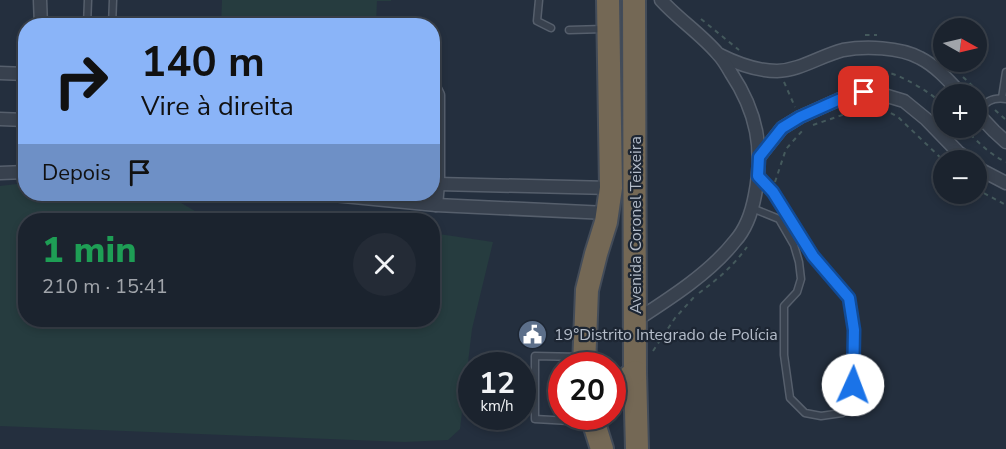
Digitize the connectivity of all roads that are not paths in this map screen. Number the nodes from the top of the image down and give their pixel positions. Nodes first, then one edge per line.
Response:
1 (40, 0) edge
2 (88, 0) edge
3 (113, 0) edge
4 (539, 0) edge
5 (608, 0) edge
6 (634, 0) edge
7 (661, 0) edge
8 (41, 18) edge
9 (87, 18) edge
10 (112, 18) edge
11 (551, 28) dead end
12 (609, 29) junction
13 (569, 30) dead end
14 (718, 54) junction
15 (1006, 72) edge
16 (0, 73) edge
17 (18, 74) edge
18 (952, 84) edge
19 (1004, 99) edge
20 (987, 102) edge
21 (0, 119) edge
22 (18, 120) edge
23 (987, 123) edge
24 (1006, 142) edge
25 (956, 150) edge
26 (759, 157) junction
27 (18, 172) edge
28 (0, 173) edge
29 (987, 173) edge
30 (758, 176) junction
31 (1006, 183) edge
32 (440, 184) edge
33 (611, 188) junction
34 (402, 201) edge
35 (436, 201) edge
36 (436, 204) junction
37 (752, 208) junction
38 (607, 213) junction
39 (635, 321) junction
40 (585, 352) edge
41 (548, 358) edge
42 (635, 372) junction
43 (626, 380) edge
44 (548, 419) edge
45 (596, 430) edge
46 (602, 449) edge
47 (637, 449) edge

1 - 8 street
2 - 9 lane
3 - 10 lane
4 - 11 lane
5 - 12 highway, Avenida Coronel Teixeira
6 - 39 highway, Avenida Coronel Teixeira
7 - 14 street
12 - 13 lane
12 - 33 highway, Avenida Coronel Teixeira
14 - 18 street
14 - 26 street
15 - 19 lane
16 - 17 street
19 - 20 lane
21 - 22 street
23 - 24 street
25 - 26 street
26 - 30 street
27 - 28 street
29 - 31 street
30 - 37 street
30 - 37 lane
32 - 33 street
33 - 38 highway, Avenida Coronel Teixeira
34 - 36 street
35 - 36 street
36 - 38 street
37 - 39 street
38 - 40 highway, Avenida Coronel Teixeira
39 - 42 highway, Avenida Coronel Teixeira
41 - 44 lane
42 - 43 highway
42 - 47 highway, Avenida Coronel Teixeira
45 - 46 highway

